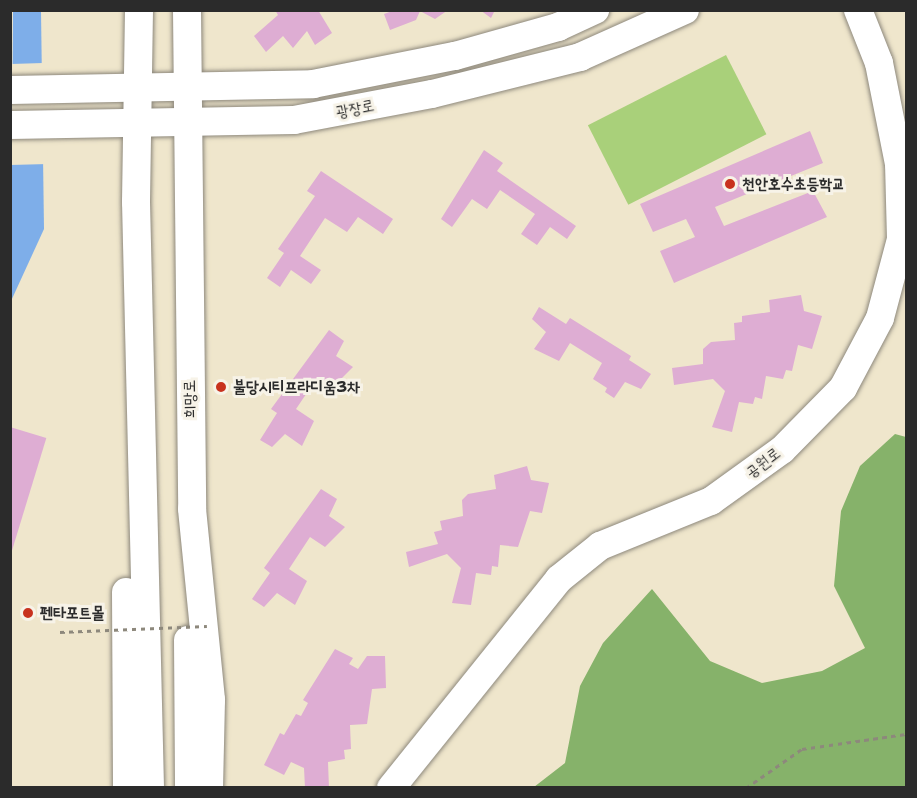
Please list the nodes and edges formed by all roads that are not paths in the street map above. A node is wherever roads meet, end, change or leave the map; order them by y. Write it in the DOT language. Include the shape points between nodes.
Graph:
graph roads {
  1 [pos="139,10"];
  2 [pos="187,10"];
  3 [pos="595,10"];
  4 [pos="685,10"];
  5 [pos="858,10"];
  6 [pos="137,85"];
  7 [pos="186,87"];
  8 [pos="10,90"];
  9 [pos="135,120"];
  10 [pos="184,122"];
  11 [pos="10,125"];
  12 [pos="139,366"];
  13 [pos="192,509"];
  14 [pos="127,788"];
  15 [pos="150,788"];
  16 [pos="189,788"];
  17 [pos="209,788"];
  18 [pos="391,788"];
  1 -- 6 [label="main road"];
  2 -- 7 [label="main road, 희망로"];
  3 -- 7 [label="main road, 광장로" via="455,56 313,84"];
  4 -- 10 [label="main road, 광장로" via="580,57 432,94 294,120"];
  5 -- 18 [label="main road, 공원로" via="879,63 897,153 901,239 880,318 843,388 782,450 711,501 600,546 559,579"];
  6 -- 7 [label="main road, 광장로"];
  6 -- 8 [label="main road, 광장로"];
  6 -- 9 [label="main road"];
  7 -- 10 [label="main road, 희망로"];
  9 -- 10 [label="main road, 광장로"];
  9 -- 11 [label="main road, 광장로"];
  9 -- 12 [label="main road"];
  10 -- 13 [label="main road, 희망로"];
  12 -- 14 [label="main road" via="124,439"];
  12 -- 15 [label="main road"];
  13 -- 16 [label="main road"];
  13 -- 17 [label="main road, 희망로" via="211,700"];
}
